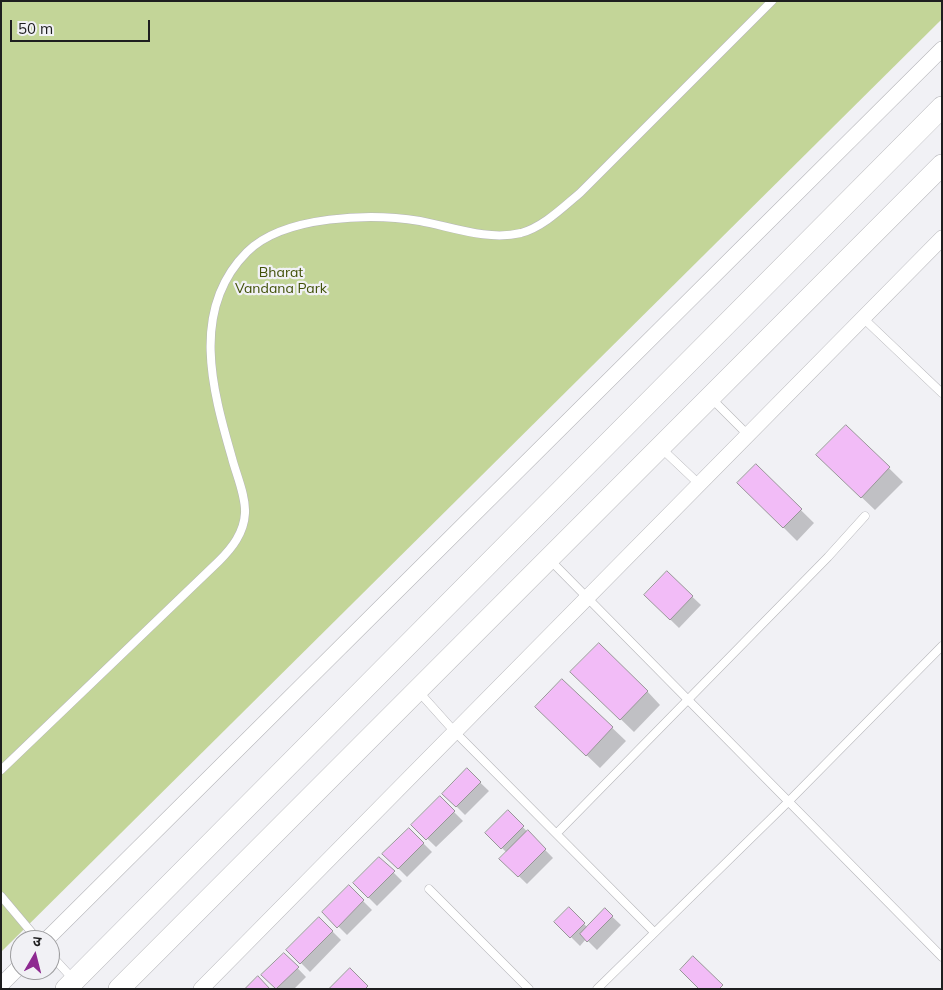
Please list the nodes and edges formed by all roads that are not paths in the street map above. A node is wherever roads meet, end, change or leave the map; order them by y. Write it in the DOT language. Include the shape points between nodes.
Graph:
graph roads {
  1 [pos="772,1"];
  2 [pos="942,49"];
  3 [pos="942,107"];
  4 [pos="942,165"];
  5 [pos="942,238"];
  6 [pos="863,318"];
  7 [pos="942,393"];
  8 [pos="710,396"];
  9 [pos="747,434"];
  10 [pos="660,447"];
  11 [pos="698,483"];
  12 [pos="865,516"];
  13 [pos="548,558"];
  14 [pos="586,597"];
  15 [pos="942,646"];
  16 [pos="417,690"];
  17 [pos="688,700"];
  18 [pos="454,732"];
  19 [pos="1,770"];
  20 [pos="788,802"];
  21 [pos="557,833"];
  22 [pos="429,890"];
  23 [pos="4,898"];
  24 [pos="30,930"];
  25 [pos="56,930"];
  26 [pos="653,931"];
  27 [pos="942,957"];
  28 [pos="60,970"];
  29 [pos="10,976"];
  30 [pos="1,985"];
  31 [pos="70,985"];
  32 [pos="119,989"];
  33 [pos="201,989"];
  34 [pos="529,989"];
  35 [pos="596,989"];
  1 -- 19 [label="lane" via="580,193 546,221 521,232 495,236 418,221 362,216 320,221 276,233 248,250 230,272 218,296 210,337 211,371 219,414 245,512 241,532 219,562"];
  2 -- 25 [label="street"];
  3 -- 31 [label="street"];
  4 -- 8 [label="street"];
  5 -- 6 [label="street"];
  6 -- 7 [label="lane"];
  6 -- 9 [label="street"];
  8 -- 9 [label="lane"];
  8 -- 10 [label="street"];
  9 -- 11 [label="street"];
  10 -- 11 [label="lane"];
  10 -- 13 [label="street"];
  11 -- 14 [label="street"];
  12 -- 17 [label="lane"];
  13 -- 14 [label="lane"];
  13 -- 16 [label="street"];
  14 -- 17 [label="lane"];
  14 -- 18 [label="street"];
  15 -- 20 [label="lane"];
  16 -- 18 [label="lane"];
  16 -- 32 [label="street"];
  17 -- 20 [label="lane"];
  17 -- 21 [label="lane"];
  18 -- 21 [label="lane"];
  18 -- 33 [label="street"];
  20 -- 26 [label="lane"];
  20 -- 27 [label="lane"];
  21 -- 26 [label="lane"];
  22 -- 34 [label="lane"];
  23 -- 24 [label="lane"];
  26 -- 35 [label="lane"];
  28 -- 31 [label="lane"];
  29 -- 30 [label="street"];
}
